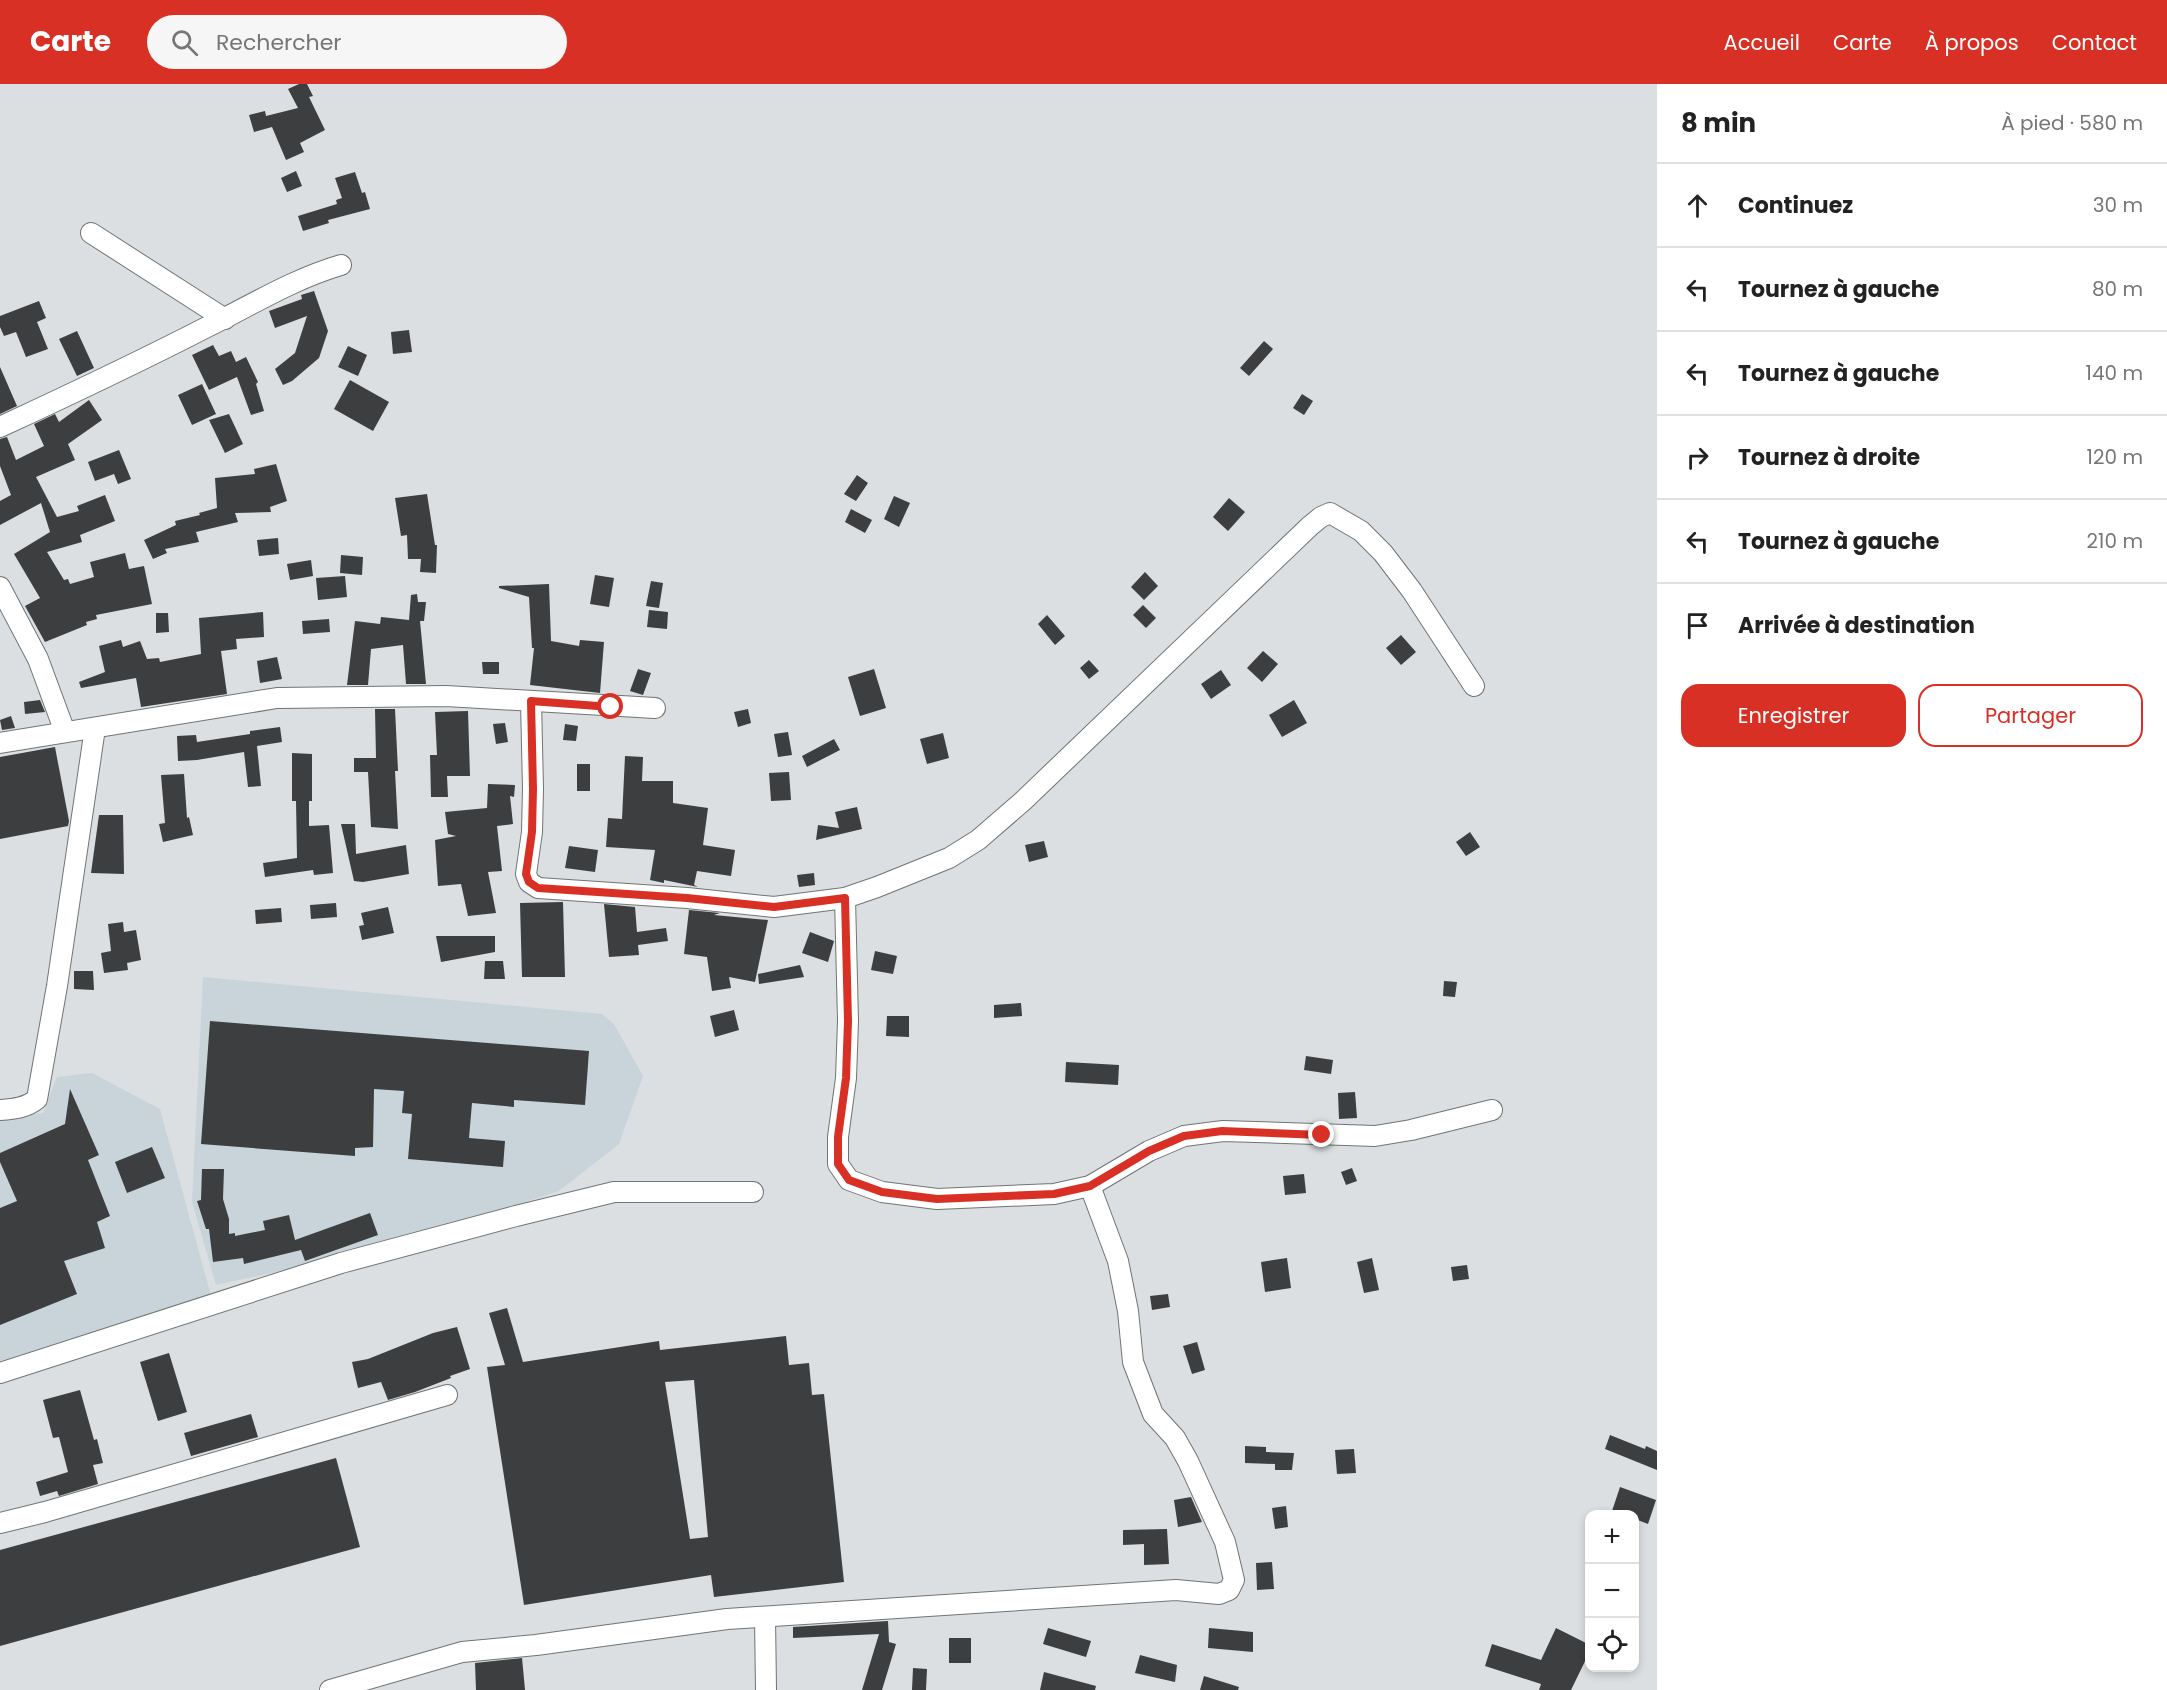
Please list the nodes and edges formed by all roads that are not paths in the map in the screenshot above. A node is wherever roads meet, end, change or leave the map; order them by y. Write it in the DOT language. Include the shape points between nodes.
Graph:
graph roads {
  1 [pos="90,233"];
  2 [pos="341,265"];
  3 [pos="225,319"];
  4 [pos="0,427"];
  5 [pos="0,586"];
  6 [pos="1474,686"];
  7 [pos="531,701"];
  8 [pos="655,708"];
  9 [pos="95,728"];
  10 [pos="65,732"];
  11 [pos="0,743"];
  12 [pos="845,898"];
  13 [pos="0,1110"];
  14 [pos="1492,1110"];
  15 [pos="1090,1186"];
  16 [pos="753,1192"];
  17 [pos="0,1373"];
  18 [pos="447,1395"];
  19 [pos="0,1523"];
  20 [pos="765,1617"];
  21 [pos="330,1690"];
  22 [pos="766,1690"];
  1 -- 3 [label="street"];
  2 -- 3 [label="street" via="307,276"];
  3 -- 4 [label="street"];
  5 -- 10 [label="street" via="38,659"];
  6 -- 12 [label="street" via="1383,553 1361,531 1330,513 1311,526 978,840 949,858"];
  7 -- 8 [label="street"];
  7 -- 9 [label="street" via="446,696 278,698"];
  7 -- 12 [label="street" via="532,832 526,874 538,888 774,907"];
  9 -- 10 [label="street"];
  9 -- 13 [label="street" via="38,1099 18,1109"];
  10 -- 11 [label="street"];
  12 -- 15 [label="street" via="848,1032 838,1164 849,1180 882,1192 937,1199 1054,1194"];
  14 -- 15 [label="street" via="1375,1136 1222,1131 1184,1136 1149,1151"];
  15 -- 20 [label="street" via="1118,1261 1133,1362 1153,1414 1184,1453 1225,1542 1234,1580 1229,1590 1219,1594 1176,1590"];
  16 -- 17 [label="street" via="603,1194 341,1263"];
  18 -- 19 [label="street"];
  20 -- 21 [label="street" via="462,1652"];
  20 -- 22 [label="street"];
}
